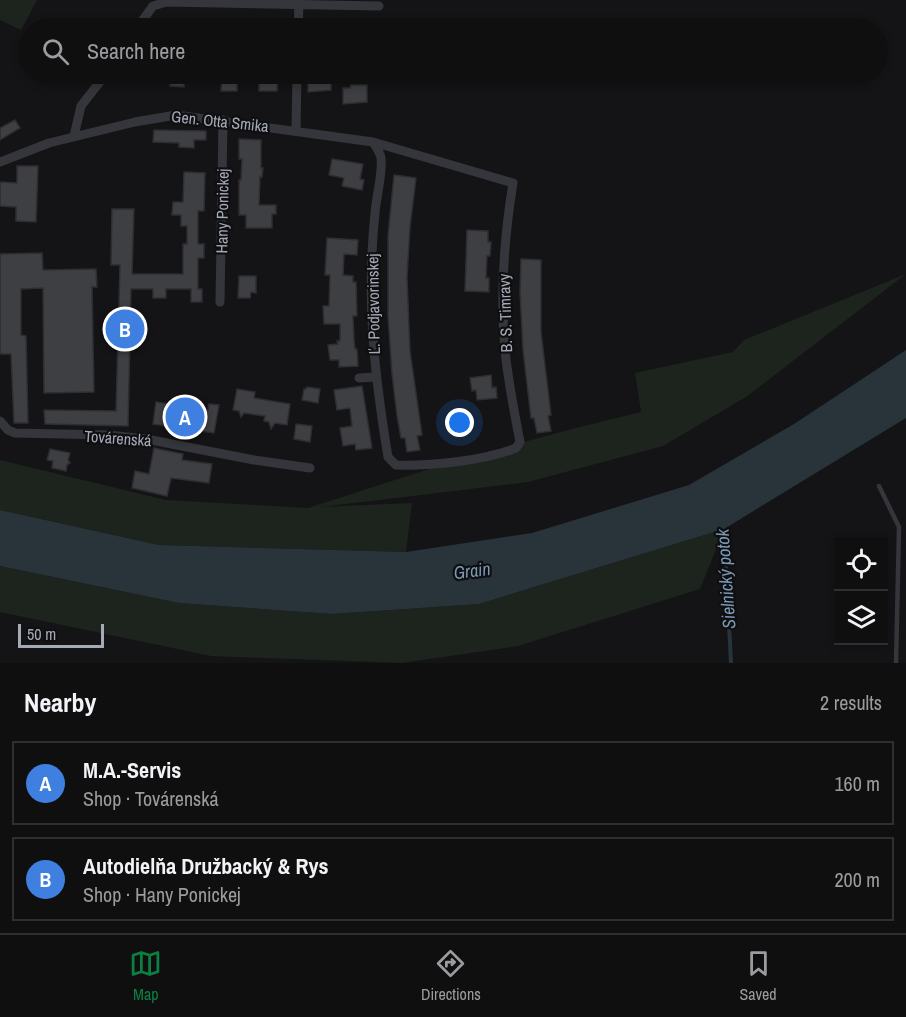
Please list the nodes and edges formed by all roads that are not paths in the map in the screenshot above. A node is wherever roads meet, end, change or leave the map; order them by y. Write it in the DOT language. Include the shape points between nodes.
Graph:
graph roads {
  1 [pos="298,5"];
  2 [pos="380,6"];
  3 [pos="144,18"];
  4 [pos="298,18"];
  5 [pos="98,84"];
  6 [pos="297,84"];
  7 [pos="223,120"];
  8 [pos="296,130"];
  9 [pos="74,136"];
  10 [pos="373,142"];
  11 [pos="0,162"];
  12 [pos="513,183"];
  13 [pos="220,302"];
  14 [pos="375,377"];
  15 [pos="359,378"];
  16 [pos="0,421"];
  17 [pos="396,465"];
  18 [pos="310,468"];
  19 [pos="879,486"];
  20 [pos="896,663"];
  1 -- 2 [label="street"];
  1 -- 3 [label="street" via="161,3"];
  1 -- 4 [label="street"];
  5 -- 9 [label="street" via="81,106"];
  6 -- 8 [label="street"];
  7 -- 8 [label="street, Gen. Otta Smika"];
  7 -- 9 [label="street, Gen. Otta Smika" via="164,115"];
  7 -- 13 [label="street, Hany Ponickej"];
  8 -- 10 [label="street, Gen. Otta Smika"];
  9 -- 11 [label="street"];
  10 -- 12 [label="street, Gen. Otta Smika"];
  10 -- 14 [label="street, Ľ. Podjavorinskej" via="381,160 370,269"];
  12 -- 17 [label="street, B. S. Timravy" via="505,247 503,314 520,441 507,452 478,458"];
  14 -- 15 [label="street"];
  14 -- 17 [label="street, Ľ. Podjavorinskej" via="388,457"];
  16 -- 18 [label="street, Továrenská" via="15,433 146,439"];
  19 -- 20 [label="lane" via="899,527"];
}
